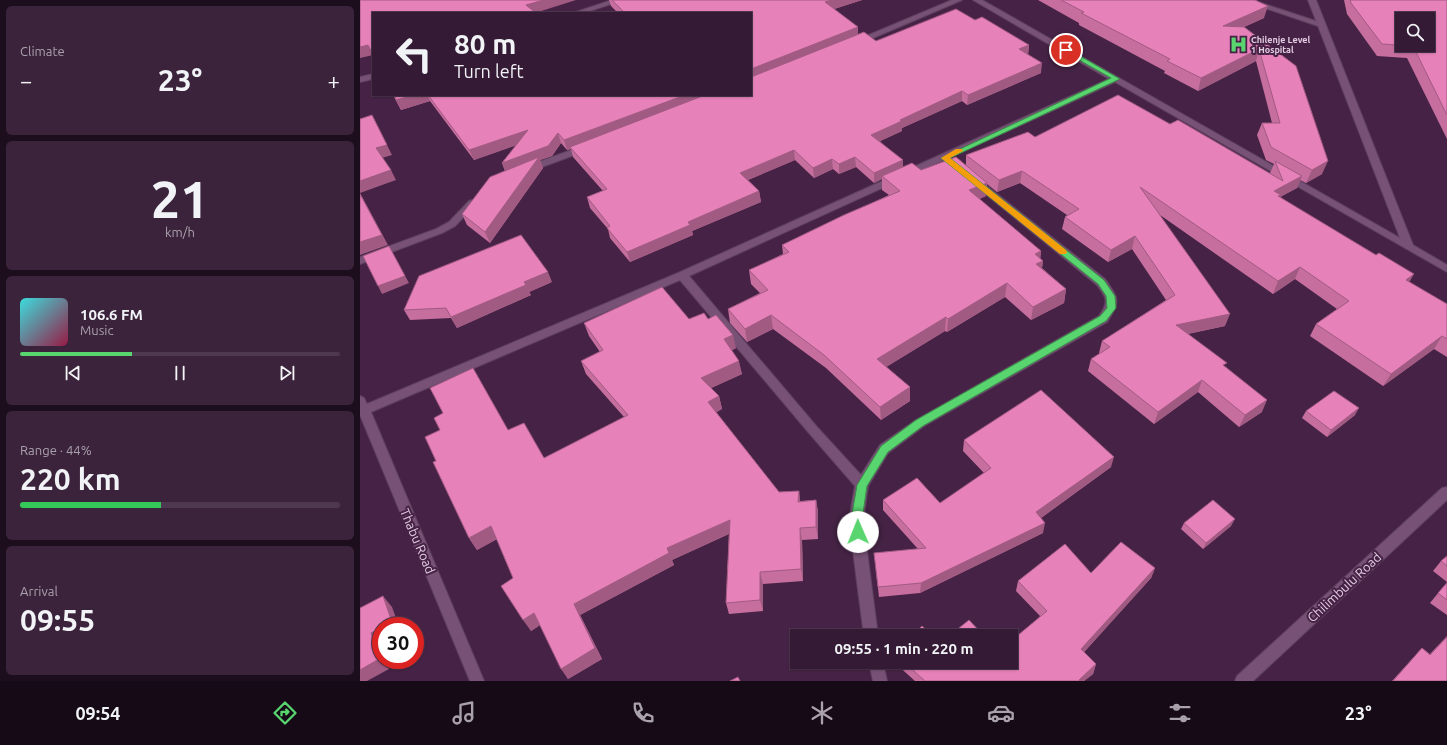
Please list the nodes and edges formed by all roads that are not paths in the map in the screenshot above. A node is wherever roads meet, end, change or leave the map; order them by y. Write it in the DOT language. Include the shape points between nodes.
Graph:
graph roads {
  1 [pos="619,0"];
  2 [pos="958,0"];
  3 [pos="977,0"];
  4 [pos="1245,0"];
  5 [pos="1312,0"];
  6 [pos="580,12"];
  7 [pos="1321,24"];
  8 [pos="847,46"];
  9 [pos="372,76"];
  10 [pos="1116,79"];
  11 [pos="360,80"];
  12 [pos="594,145"];
  13 [pos="964,172"];
  14 [pos="517,173"];
  15 [pos="479,195"];
  16 [pos="1408,246"];
  17 [pos="360,261"];
  18 [pos="1447,269"];
  19 [pos="682,275"];
  20 [pos="362,406"];
  21 [pos="862,485"];
  22 [pos="1447,492"];
  23 [pos="870,629"];
  24 [pos="877,669"];
  25 [pos="477,681"];
  26 [pos="880,681"];
  27 [pos="1242,681"];
  1 -- 6 [label="street"];
  2 -- 8 [label="street"];
  3 -- 10 [label="street"];
  4 -- 7 [label="street"];
  5 -- 7 [label="street"];
  7 -- 16 [label="street"];
  9 -- 11 [label="street"];
  10 -- 16 [label="street"];
  10 -- 19 [label="street" via="948,160"];
  12 -- 14 [label="street"];
  13 -- 21 [label="street" via="1101,282 1111,296 1111,308 1103,318 920,423 884,449"];
  15 -- 17 [label="street" via="452,224"];
  16 -- 18 [label="street"];
  19 -- 20 [label="street"];
  19 -- 21 [label="street"];
  20 -- 25 [label="street, Thabu Road"];
  21 -- 23 [label="street" via="856,520"];
  22 -- 27 [label="street, Chilimbulu Road"];
  24 -- 26 [label="street"];
}
